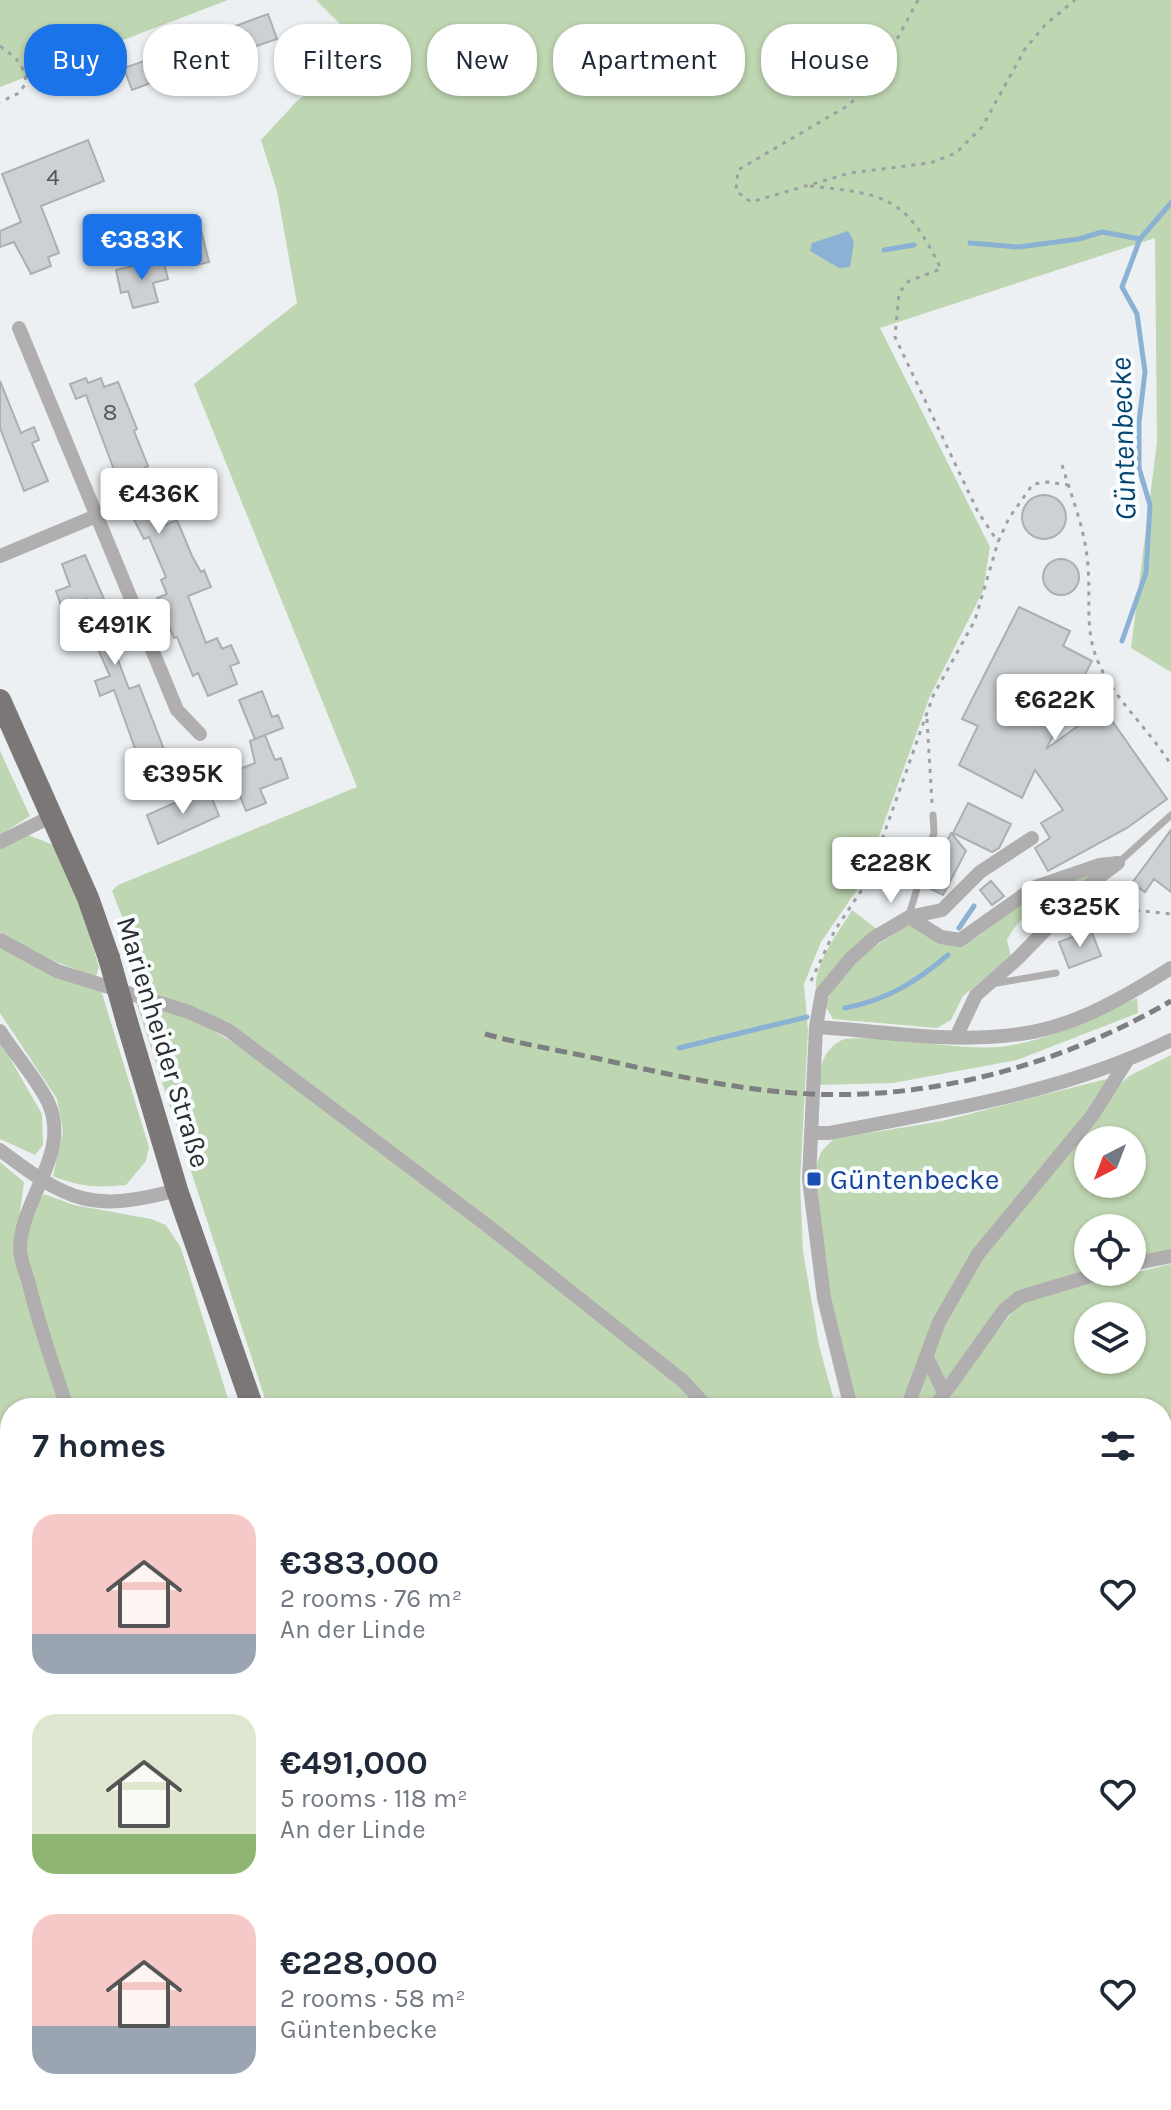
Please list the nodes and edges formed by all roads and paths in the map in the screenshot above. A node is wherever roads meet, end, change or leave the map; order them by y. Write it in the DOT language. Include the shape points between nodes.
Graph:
graph roads {
  1 [pos="918,0"];
  2 [pos="1075,0"];
  3 [pos="0,46"];
  4 [pos="0,102"];
  5 [pos="807,186"];
  6 [pos="19,328"];
  7 [pos="1062,465"];
  8 [pos="1068,485"];
  9 [pos="96,516"];
  10 [pos="998,542"];
  11 [pos="0,556"];
  12 [pos="0,700"];
  13 [pos="927,714"];
  14 [pos="200,734"];
  15 [pos="1171,765"];
  16 [pos="933,815"];
  17 [pos="1171,815"];
  18 [pos="52,816"];
  19 [pos="1032,838"];
  20 [pos="0,842"];
  21 [pos="1118,863"];
  22 [pos="1082,913"];
  23 [pos="1171,914"];
  24 [pos="909,917"];
  25 [pos="0,940"];
  26 [pos="1171,968"];
  27 [pos="1056,973"];
  28 [pos="989,984"];
  29 [pos="817,1021"];
  30 [pos="0,1031"];
  31 [pos="957,1035"];
  32 [pos="1171,1040"];
  33 [pos="1128,1059"];
  34 [pos="811,1133"];
  35 [pos="0,1150"];
  36 [pos="40,1180"];
  37 [pos="177,1190"];
  38 [pos="1171,1256"];
  39 [pos="1146,1261"];
  40 [pos="1074,1281"];
  41 [pos="926,1356"];
  42 [pos="944,1392"];
  43 [pos="64,1398"];
  44 [pos="250,1398"];
  45 [pos="699,1398"];
  46 [pos="849,1398"];
  47 [pos="911,1398"];
  48 [pos="940,1398"];
  1 -- 5 [label="path" via="877,76 849,105 738,170 736,191 751,202"];
  2 -- 5 [label="path" via="1025,49 982,127 956,153 930,163 850,173"];
  3 -- 4 [label="path" via="18,59 26,83"];
  5 -- 10 [label="path" via="896,204 921,229 941,269 909,281 899,293 895,337 978,512"];
  6 -- 9 [label="street"];
  7 -- 8 [label="path"];
  8 -- 10 [label="path" via="1033,484"];
  8 -- 15 [label="path" via="1089,567 1089,635 1099,664"];
  9 -- 11 [label="street"];
  9 -- 14 [label="street" via="177,710"];
  10 -- 13 [label="path" via="975,620"];
  12 -- 18 [label="main road, Marienheider Straße"];
  13 -- 16 [label="path"];
  13 -- 29 [label="path" via="867,882 811,977"];
  16 -- 24 [label="lane" via="934,833"];
  17 -- 21 [label="lane"];
  18 -- 20 [label="street"];
  18 -- 37 [label="main road, Marienheider Straße, bridge" via="109,958"];
  19 -- 24 [label="street" via="980,872 942,910"];
  21 -- 24 [label="street" via="1035,887 960,940 941,937"];
  21 -- 28 [label="street"];
  22 -- 23 [label="path" via="1123,909"];
  24 -- 29 [label="street" via="851,958 822,993"];
  25 -- 45 [label="street" via="57,971 189,1012 228,1030 488,1226"];
  26 -- 31 [label="street" via="1051,1027 1020,1034"];
  27 -- 28 [label="lane"];
  28 -- 31 [label="street" via="968,1007"];
  29 -- 31 [label="street"];
  29 -- 34 [label="street"];
  30 -- 36 [label="street" via="34,1077 54,1119 56,1137"];
  32 -- 33 [label="street"];
  33 -- 34 [label="street" via="988,1101"];
  33 -- 41 [label="street" via="1092,1116 978,1254"];
  34 -- 46 [label="street" via="809,1179 824,1298"];
  35 -- 36 [label="street"];
  36 -- 37 [label="street" via="98,1203 123,1203"];
  36 -- 43 [label="street" via="25,1211 20,1251"];
  37 -- 44 [label="main road, Marienheider Straße"];
  38 -- 39 [label="street"];
  40 -- 42 [label="street" via="1020,1297 1004,1310"];
  41 -- 42 [label="street"];
  41 -- 47 [label="street"];
  42 -- 48 [label="street"];
}
